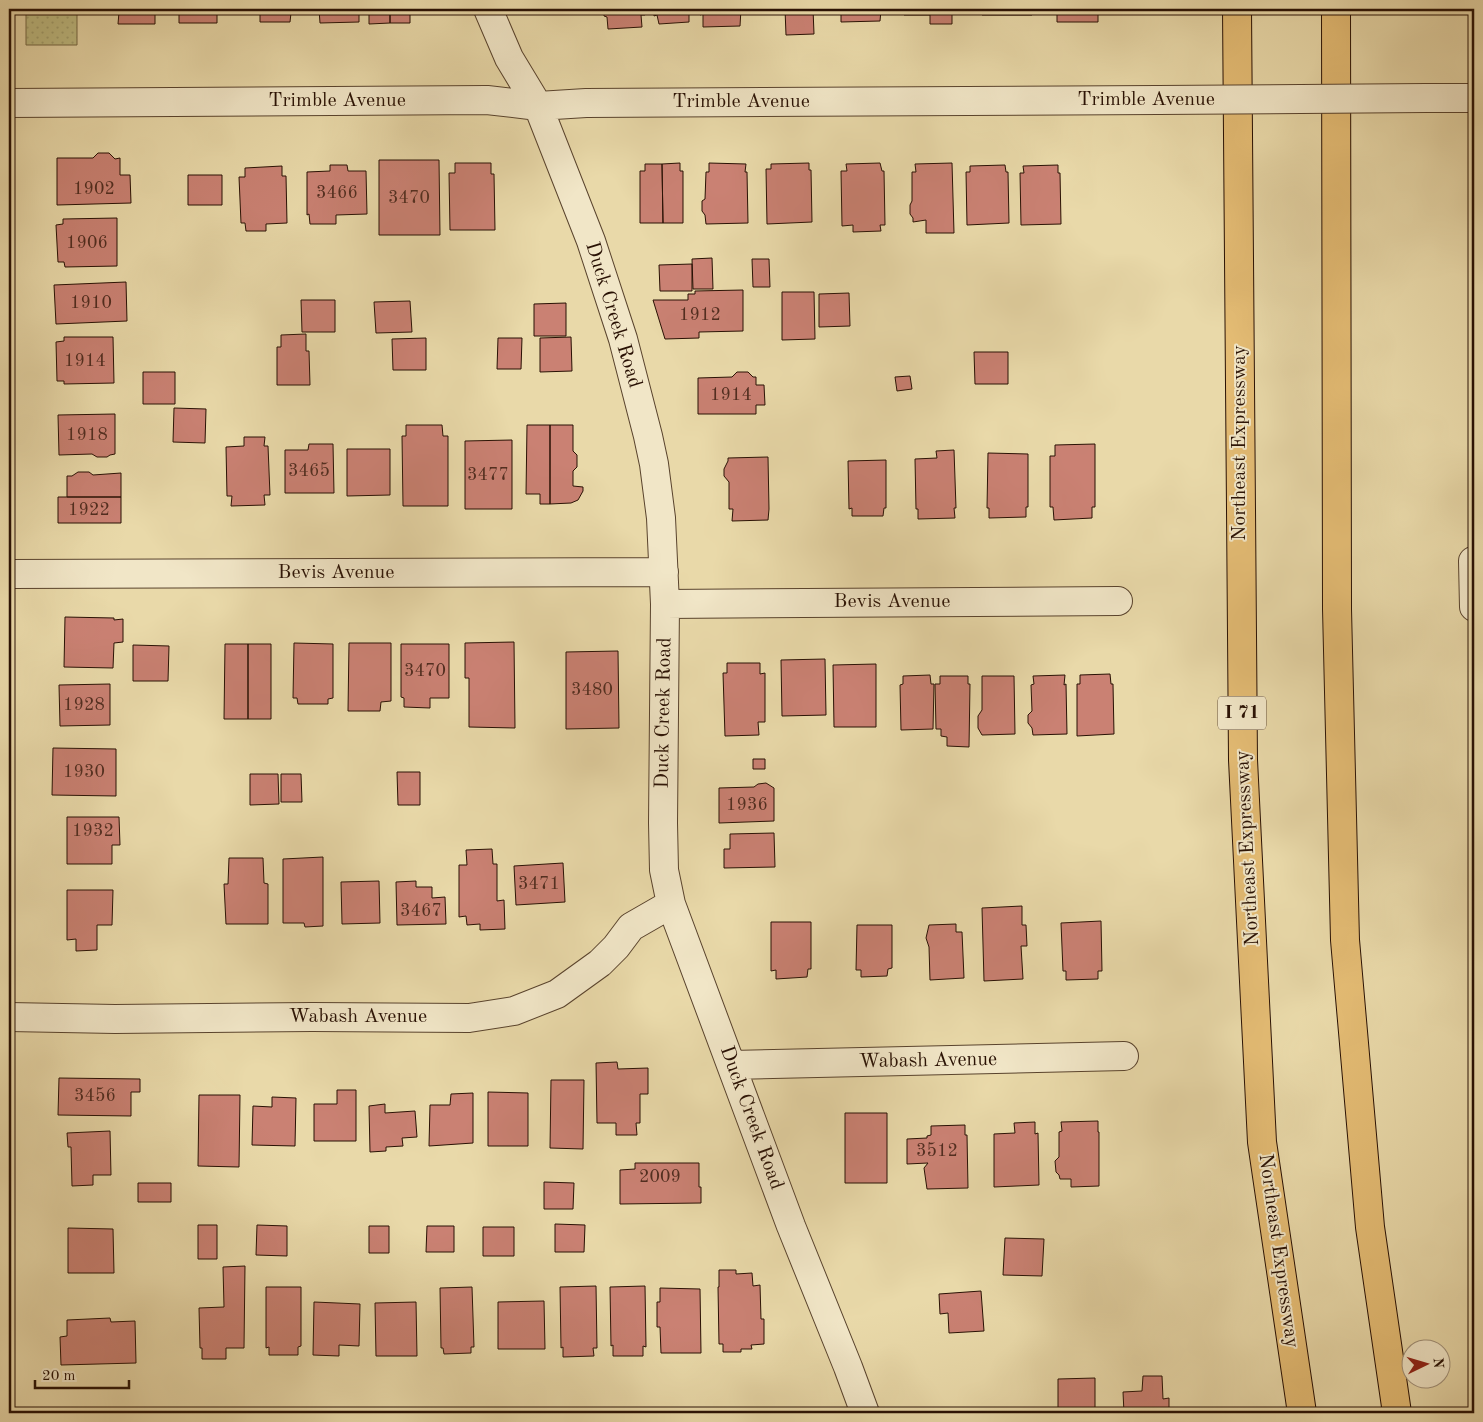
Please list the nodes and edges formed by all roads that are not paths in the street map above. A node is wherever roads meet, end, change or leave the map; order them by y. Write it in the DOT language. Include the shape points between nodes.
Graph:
graph roads {
  1 [pos="488,9"];
  2 [pos="1237,9"];
  3 [pos="1336,9"];
  4 [pos="1474,98"];
  5 [pos="9,102"];
  6 [pos="538,106"];
  7 [pos="1473,561"];
  8 [pos="664,572"];
  9 [pos="9,574"];
  10 [pos="1474,597"];
  11 [pos="1118,601"];
  12 [pos="665,604"];
  13 [pos="1474,607"];
  14 [pos="671,904"];
  15 [pos="9,1017"];
  16 [pos="1124,1056"];
  17 [pos="731,1066"];
  18 [pos="865,1413"];
  19 [pos="1302,1413"];
  20 [pos="1397,1413"];
  1 -- 6 [label="street, Duck Creek Road" via="509,58"];
  2 -- 19 [label="highway, Northeast Expressway / I 71" via="1243,760 1262,1142"];
  3 -- 20 [label="highway" via="1337,599 1345,940 1370,1227"];
  4 -- 6 [label="street, Trimble Avenue, bridge" via="596,103"];
  5 -- 6 [label="street, Trimble Avenue" via="487,100"];
  6 -- 8 [label="street, Duck Creek Road" via="591,241 623,339 654,464"];
  7 -- 10 [label="street"];
  8 -- 9 [label="street, Bevis Avenue"];
  8 -- 12 [label="street, Duck Creek Road"];
  10 -- 13 [label="street"];
  11 -- 12 [label="street, Bevis Avenue"];
  12 -- 14 [label="street, Duck Creek Road" via="663,823 664,870"];
  14 -- 15 [label="street, Wabash Avenue" via="631,927 600,964 557,994 514,1011 469,1018"];
  14 -- 17 [label="street, Duck Creek Road"];
  16 -- 17 [label="street, Wabash Avenue"];
  17 -- 18 [label="street, Duck Creek Road" via="790,1226"];
}
